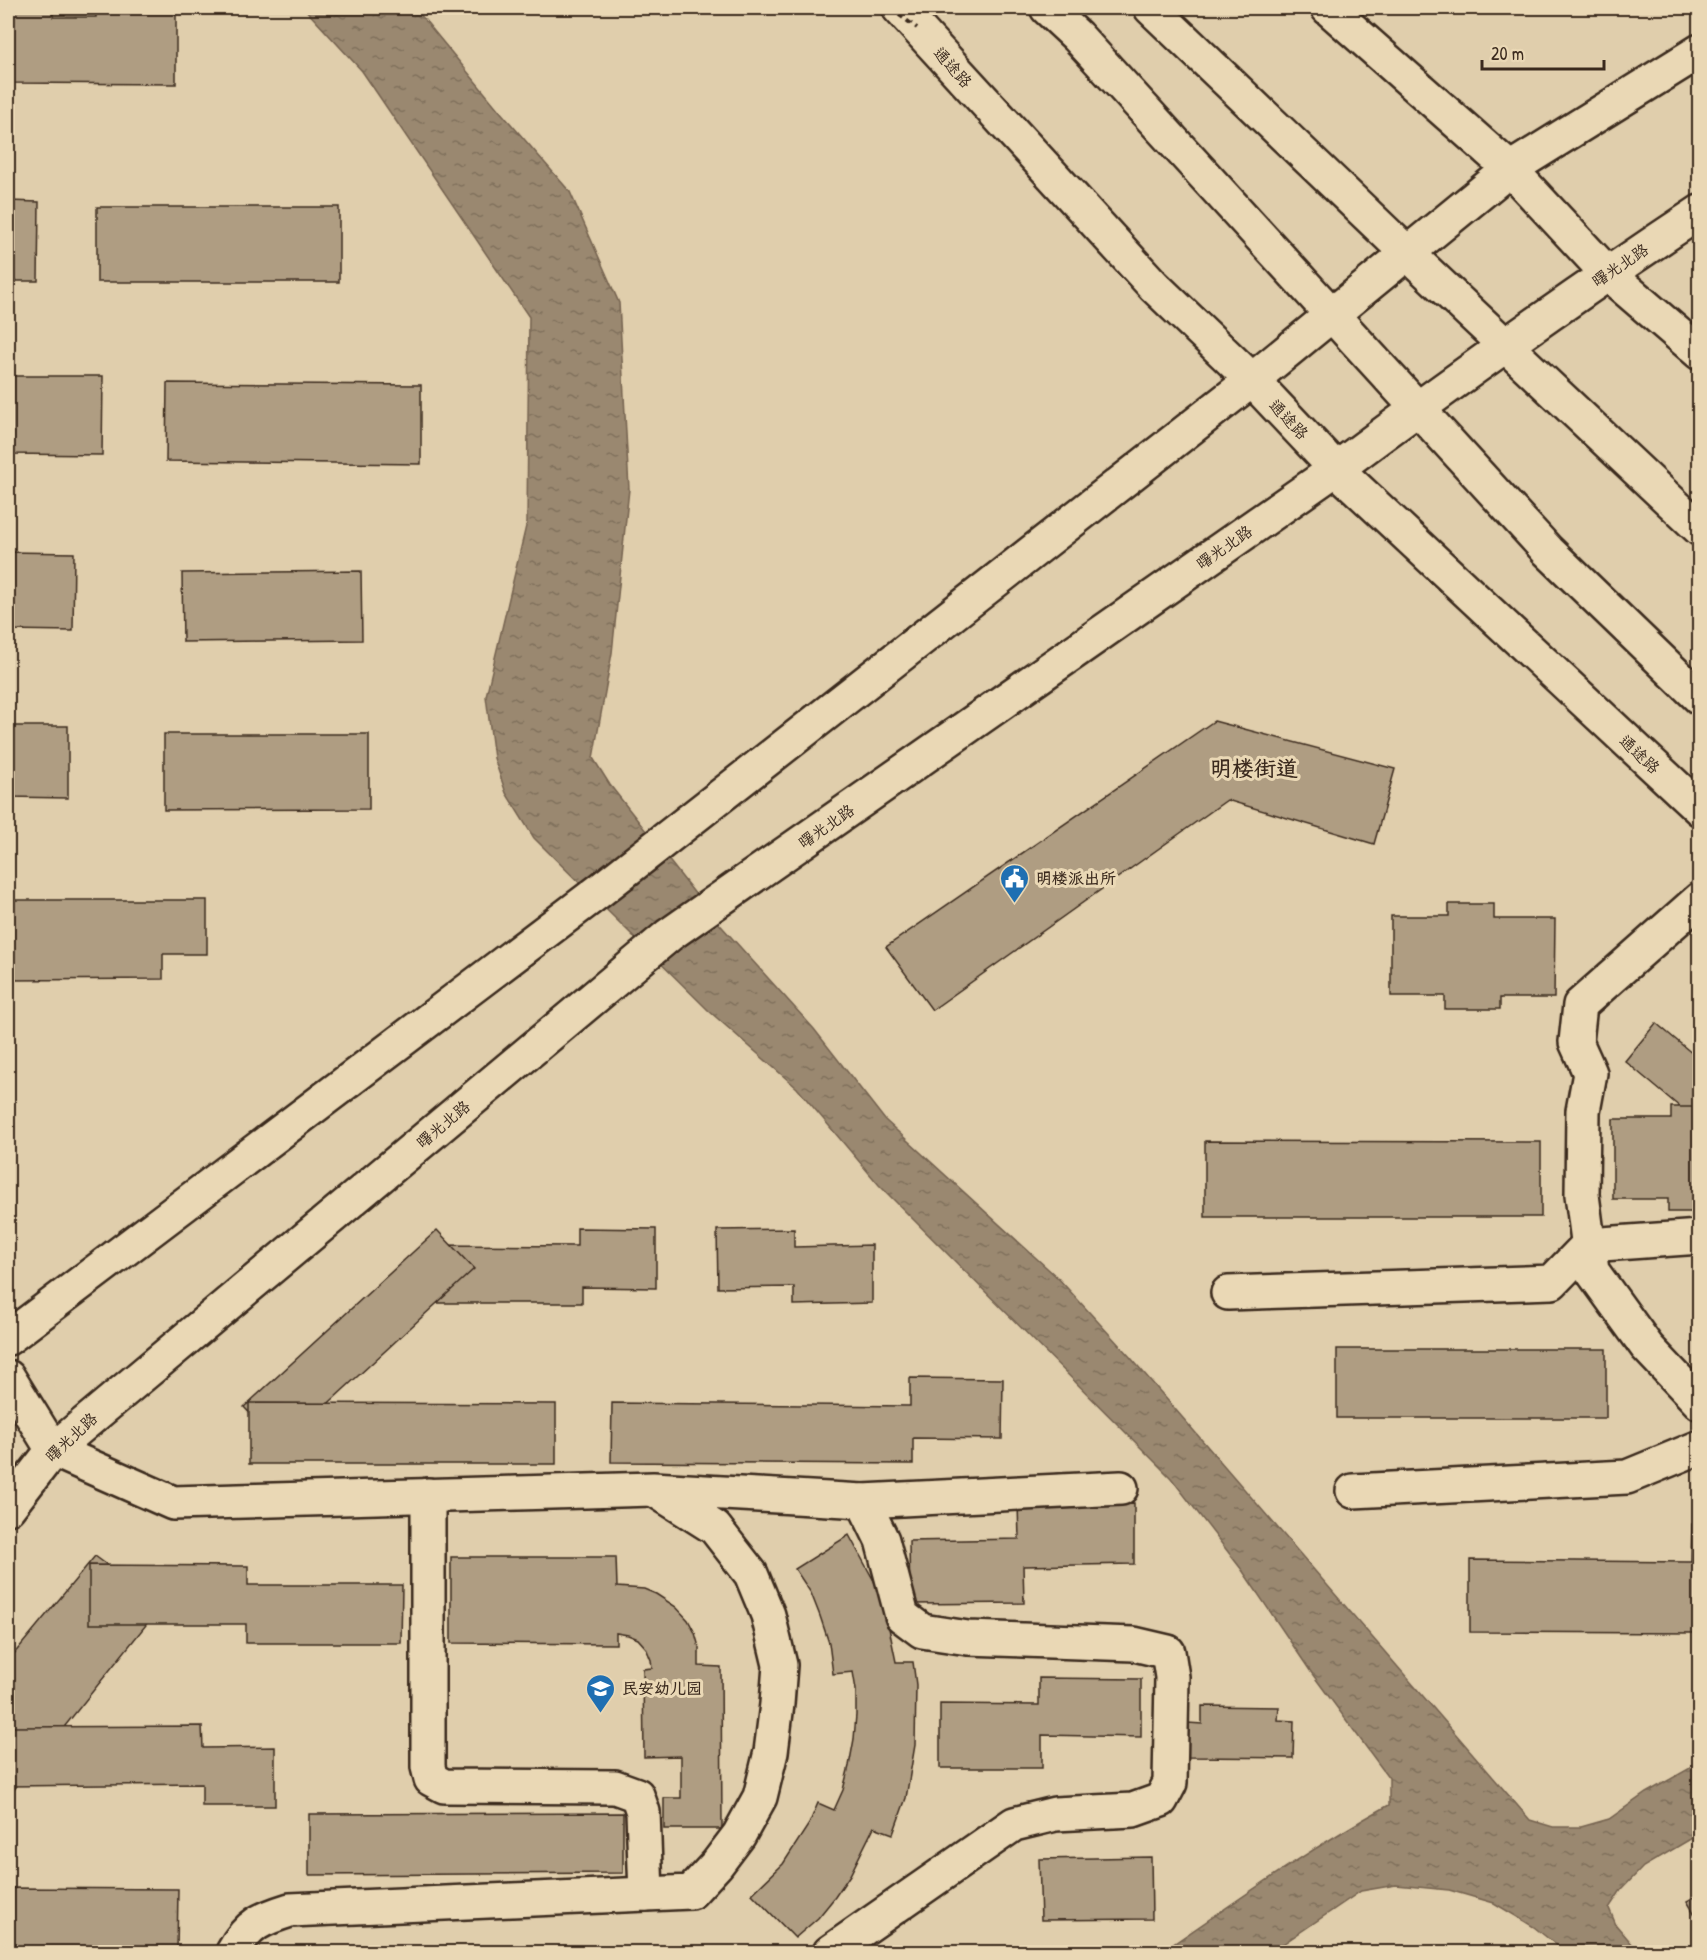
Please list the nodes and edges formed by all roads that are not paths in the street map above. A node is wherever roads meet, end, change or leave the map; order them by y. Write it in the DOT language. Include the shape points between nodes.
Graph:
graph roads {
  1 [pos="1047,8"];
  2 [pos="1151,8"];
  3 [pos="1328,8"];
  4 [pos="908,18"];
  5 [pos="1700,51"];
  6 [pos="1510,169"];
  7 [pos="1700,212"];
  8 [pos="1407,253"];
  9 [pos="1607,273"];
  10 [pos="1332,315"];
  11 [pos="1506,345"];
  12 [pos="1700,353"];
  13 [pos="1252,380"];
  14 [pos="1417,408"];
  15 [pos="1336,469"];
  16 [pos="1700,529"];
  17 [pos="1700,698"];
  18 [pos="1700,809"];
  19 [pos="1700,899"];
  20 [pos="1700,1237"];
  21 [pos="1588,1245"];
  22 [pos="1228,1293"];
  23 [pos="8,1338"];
  24 [pos="8,1377"];
  25 [pos="1700,1403"];
  26 [pos="1700,1447"];
  27 [pos="52,1450"];
  28 [pos="1121,1488"];
  29 [pos="654,1489"];
  30 [pos="1353,1491"];
  31 [pos="428,1495"];
  32 [pos="863,1501"];
  33 [pos="8,1508"];
  34 [pos="646,1894"];
  35 [pos="233,1953"];
  36 [pos="830,1953"];
  1 -- 10 [label="main road"];
  2 -- 8 [label="main road"];
  3 -- 6 [label="main road"];
  4 -- 13 [label="main road, 通途路" via="1154,286"];
  5 -- 6 [label="main road"];
  6 -- 8 [label="main road"];
  6 -- 9 [label="main road"];
  7 -- 9 [label="main road, 曙光北路"];
  8 -- 10 [label="main road"];
  8 -- 11 [label="main road"];
  9 -- 11 [label="main road, 曙光北路"];
  9 -- 12 [label="main road"];
  10 -- 13 [label="main road"];
  10 -- 14 [label="main road"];
  11 -- 14 [label="main road, 曙光北路"];
  11 -- 16 [label="main road"];
  13 -- 15 [label="main road, 通途路"];
  13 -- 23 [label="main road" via="598,892"];
  14 -- 15 [label="main road, 曙光北路"];
  14 -- 17 [label="main road" via="1548,551"];
  15 -- 18 [label="main road, 通途路"];
  15 -- 27 [label="main road, 曙光北路" via="669,935"];
  19 -- 21 [label="main road" via="1580,1005 1576,1042 1590,1073 1583,1111 1582,1195"];
  20 -- 21 [label="main road"];
  21 -- 22 [label="main road" via="1552,1282"];
  21 -- 25 [label="main road" via="1592,1271 1647,1347"];
  24 -- 27 [label="main road"];
  26 -- 30 [label="main road" via="1628,1477"];
  27 -- 31 [label="main road" via="173,1503"];
  27 -- 33 [label="main road, 曙光北路"];
  28 -- 32 [label="main road"];
  29 -- 31 [label="main road"];
  29 -- 32 [label="main road"];
  29 -- 34 [label="main road" via="715,1528 751,1574 768,1615 780,1665 771,1752 760,1797 739,1835 691,1892"];
  31 -- 34 [label="main road" via="431,1779 444,1786 615,1787 637,1795 643,1812"];
  32 -- 36 [label="main road" via="882,1540 902,1616 922,1630 968,1638 1134,1644 1168,1652 1172,1677 1170,1783 1161,1800 1133,1810 1055,1814 1014,1824"];
  34 -- 35 [label="main road" via="290,1910 262,1919 241,1938"];
}
